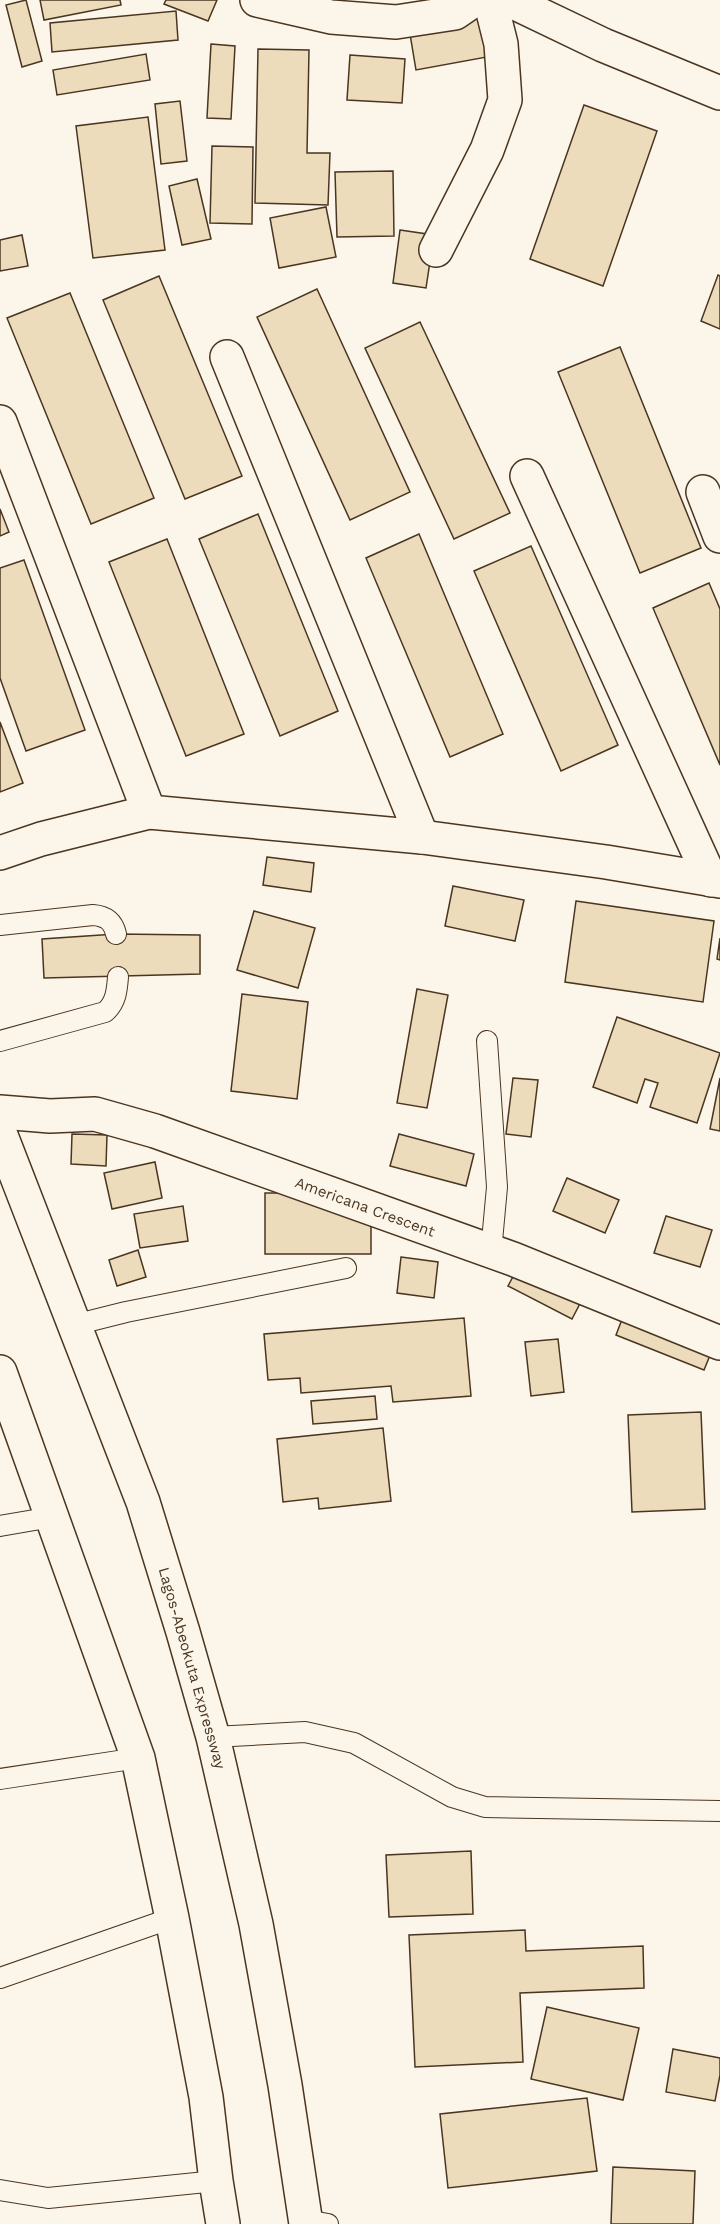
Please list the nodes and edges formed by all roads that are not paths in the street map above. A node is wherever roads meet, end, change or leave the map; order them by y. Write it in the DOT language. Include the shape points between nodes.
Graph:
graph roads {
  1 [pos="257,0"];
  2 [pos="474,0"];
  3 [pos="490,0"];
  4 [pos="509,0"];
  5 [pos="720,93"];
  6 [pos="436,250"];
  7 [pos="227,357"];
  8 [pos="0,422"];
  9 [pos="527,476"];
  10 [pos="703,492"];
  11 [pos="720,536"];
  12 [pos="149,812"];
  13 [pos="422,837"];
  14 [pos="0,853"];
  15 [pos="715,880"];
  16 [pos="0,925"];
  17 [pos="116,934"];
  18 [pos="118,977"];
  19 [pos="0,1041"];
  20 [pos="487,1041"];
  21 [pos="0,1112"];
  22 [pos="0,1133"];
  23 [pos="491,1252"];
  24 [pos="346,1269"];
  25 [pos="74,1325"];
  26 [pos="720,1343"];
  27 [pos="0,1372"];
  28 [pos="52,1517"];
  29 [pos="0,1526"];
  30 [pos="213,1737"];
  31 [pos="138,1758"];
  32 [pos="0,1779"];
  33 [pos="720,1811"];
  34 [pos="172,1918"];
  35 [pos="0,1978"];
  36 [pos="216,2181"];
  37 [pos="0,2190"];
  38 [pos="314,2223"];
  39 [pos="223,2224"];
  1 -- 2 [label="main road" via="331,17 396,22 455,14"];
  3 -- 6 [label="main road" via="501,44 505,100 488,150"];
  4 -- 5 [label="main road" via="603,45"];
  7 -- 13 [label="main road"];
  8 -- 12 [label="main road"];
  9 -- 15 [label="main road"];
  10 -- 11 [label="main road"];
  12 -- 13 [label="main road"];
  12 -- 14 [label="main road"];
  13 -- 15 [label="main road"];
  16 -- 17 [label="lane" via="93,915 109,920"];
  18 -- 19 [label="lane" via="112,1006 105,1012"];
  20 -- 23 [label="lane" via="497,1187"];
  21 -- 23 [label="main road, Americana Crescent" via="95,1114 155,1131"];
  22 -- 25 [label="main road, Lagos-Abeokuta Expressway"];
  23 -- 26 [label="main road, Americana Crescent"];
  24 -- 25 [label="lane"];
  25 -- 30 [label="main road, Lagos-Abeokuta Expressway" via="142,1502"];
  27 -- 28 [label="main road"];
  28 -- 29 [label="lane"];
  28 -- 31 [label="main road"];
  30 -- 33 [label="lane" via="305,1732 354,1743 453,1797 485,1807"];
  30 -- 38 [label="main road, Lagos-Abeokuta Expressway" via="256,1924"];
  31 -- 32 [label="lane"];
  31 -- 34 [label="main road"];
  34 -- 35 [label="lane"];
  34 -- 36 [label="main road" via="206,2097"];
  36 -- 37 [label="lane" via="48,2198"];
  36 -- 39 [label="main road"];
}
